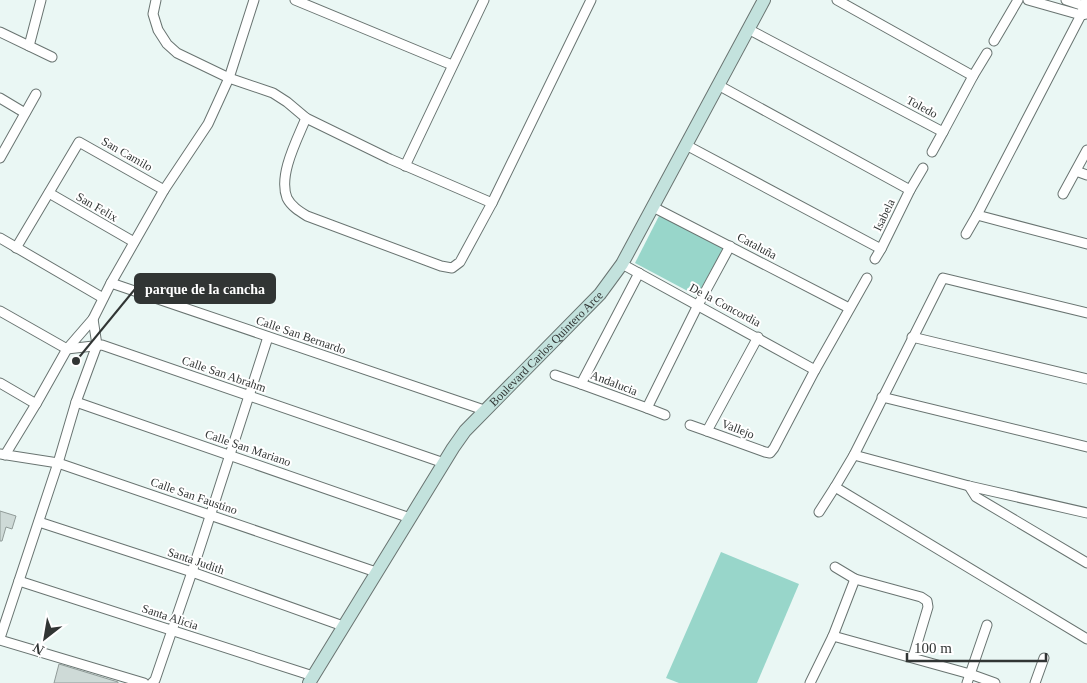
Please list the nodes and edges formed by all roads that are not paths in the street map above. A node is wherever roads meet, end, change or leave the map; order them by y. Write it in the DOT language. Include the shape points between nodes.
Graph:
graph roads {
  1 [pos="41,0"];
  2 [pos="156,0"];
  3 [pos="254,0"];
  4 [pos="295,0"];
  5 [pos="484,0"];
  6 [pos="591,0"];
  7 [pos="764,0"];
  8 [pos="837,0"];
  9 [pos="1018,0"];
  10 [pos="1028,0"];
  11 [pos="1066,0"];
  12 [pos="1085,8"];
  13 [pos="748,29"];
  14 [pos="0,32"];
  15 [pos="994,41"];
  16 [pos="29,46"];
  17 [pos="987,52"];
  18 [pos="52,57"];
  19 [pos="452,65"];
  20 [pos="974,76"];
  21 [pos="230,78"];
  22 [pos="718,86"];
  23 [pos="36,94"];
  24 [pos="0,98"];
  25 [pos="25,113"];
  26 [pos="306,118"];
  27 [pos="943,132"];
  28 [pos="686,145"];
  29 [pos="1087,150"];
  30 [pos="932,152"];
  31 [pos="0,158"];
  32 [pos="406,166"];
  33 [pos="923,168"];
  34 [pos="1076,171"];
  35 [pos="1087,175"];
  36 [pos="164,190"];
  37 [pos="910,190"];
  38 [pos="48,193"];
  39 [pos="1063,194"];
  40 [pos="492,203"];
  41 [pos="653,207"];
  42 [pos="977,215"];
  43 [pos="966,234"];
  44 [pos="0,238"];
  45 [pos="134,242"];
  46 [pos="1087,244"];
  47 [pos="730,246"];
  48 [pos="16,248"];
  49 [pos="881,249"];
  50 [pos="875,259"];
  51 [pos="622,264"];
  52 [pos="639,273"];
  53 [pos="867,278"];
  54 [pos="111,283"];
  55 [pos="104,298"];
  56 [pos="698,306"];
  57 [pos="849,308"];
  58 [pos="0,311"];
  59 [pos="1087,313"];
  60 [pos="93,319"];
  61 [pos="758,337"];
  62 [pos="912,337"];
  63 [pos="268,338"];
  64 [pos="97,345"];
  65 [pos="67,348"];
  66 [pos="815,370"];
  67 [pos="555,375"];
  68 [pos="1087,379"];
  69 [pos="0,383"];
  70 [pos="581,384"];
  71 [pos="249,396"];
  72 [pos="882,397"];
  73 [pos="76,402"];
  74 [pos="36,404"];
  75 [pos="647,408"];
  76 [pos="484,410"];
  77 [pos="665,415"];
  78 [pos="690,425"];
  79 [pos="707,431"];
  80 [pos="1087,447"];
  81 [pos="2,454"];
  82 [pos="230,454"];
  83 [pos="854,455"];
  84 [pos="58,463"];
  85 [pos="444,463"];
  86 [pos="969,486"];
  87 [pos="835,487"];
  88 [pos="819,512"];
  89 [pos="1087,513"];
  90 [pos="211,514"];
  91 [pos="410,518"];
  92 [pos="39,522"];
  93 [pos="1087,563"];
  94 [pos="835,567"];
  95 [pos="192,572"];
  96 [pos="376,572"];
  97 [pos="855,578"];
  98 [pos="19,581"];
  99 [pos="987,625"];
  100 [pos="344,626"];
  101 [pos="172,630"];
  102 [pos="833,636"];
  103 [pos="0,639"];
  104 [pos="1087,639"];
  105 [pos="913,657"];
  106 [pos="1044,658"];
  107 [pos="968,678"];
  108 [pos="311,680"];
  109 [pos="144,683"];
  110 [pos="152,683"];
  111 [pos="810,683"];
  112 [pos="995,683"];
  113 [pos="1035,683"];
  1 -- 16 [label="street"];
  2 -- 21 [label="street" via="152,14 167,44 177,53"];
  3 -- 21 [label="street"];
  4 -- 19 [label="street"];
  5 -- 19 [label="street"];
  6 -- 40 [label="street"];
  7 -- 13 [label="street, Boulevard Carlos Quintero Arce"];
  8 -- 20 [label="street"];
  9 -- 15 [label="street"];
  10 -- 12 [label="street"];
  11 -- 12 [label="street"];
  12 -- 42 [label="street"];
  13 -- 22 [label="street, Boulevard Carlos Quintero Arce"];
  13 -- 27 [label="street, Toledo"];
  14 -- 16 [label="street"];
  16 -- 18 [label="street"];
  17 -- 20 [label="street, Toledo"];
  19 -- 32 [label="street"];
  20 -- 27 [label="street, Toledo"];
  21 -- 26 [label="street" via="273,93"];
  21 -- 36 [label="street" via="208,124"];
  22 -- 28 [label="street, Boulevard Carlos Quintero Arce"];
  22 -- 37 [label="street, Isabela"];
  23 -- 25 [label="street"];
  24 -- 25 [label="street"];
  25 -- 31 [label="street"];
  26 -- 32 [label="street"];
  26 -- 40 [label="street" via="286,169 284,187 287,199 307,216 452,268 460,262"];
  27 -- 30 [label="street"];
  28 -- 41 [label="street, Boulevard Carlos Quintero Arce"];
  28 -- 49 [label="street, Isabela"];
  29 -- 34 [label="street"];
  32 -- 40 [label="street"];
  33 -- 37 [label="street"];
  34 -- 35 [label="street"];
  34 -- 39 [label="street"];
  36 -- 38 [label="street, San Camilo" via="81,142"];
  36 -- 45 [label="street"];
  37 -- 49 [label="street, Isabela"];
  38 -- 45 [label="street, San Felix"];
  38 -- 48 [label="street"];
  41 -- 47 [label="street, Cataluña"];
  41 -- 51 [label="street, Boulevard Carlos Quintero Arce"];
  42 -- 43 [label="street"];
  42 -- 46 [label="street"];
  44 -- 48 [label="street"];
  45 -- 54 [label="street"];
  47 -- 56 [label="street, Andalucia"];
  47 -- 57 [label="street, Cataluña"];
  48 -- 55 [label="street"];
  49 -- 50 [label="street"];
  51 -- 52 [label="street, De la Concordia"];
  51 -- 76 [label="street, Boulevard Carlos Quintero Arce" via="600,294"];
  52 -- 56 [label="street, De la Concordia"];
  52 -- 70 [label="street, Andalucia"];
  53 -- 57 [label="street"];
  54 -- 55 [label="street"];
  54 -- 63 [label="street, Calle San Bernardo"];
  55 -- 60 [label="street"];
  56 -- 61 [label="street, De la Concordia"];
  56 -- 75 [label="street, Andalucia"];
  57 -- 66 [label="street"];
  58 -- 65 [label="street"];
  59 -- 62 [label="street" via="944,278"];
  60 -- 64 [label="street"];
  60 -- 65 [label="street"];
  61 -- 66 [label="street, De la Concordia"];
  61 -- 79 [label="street, Vallejo"];
  62 -- 68 [label="street"];
  62 -- 72 [label="street"];
  63 -- 71 [label="street"];
  63 -- 76 [label="street, Calle San Bernardo"];
  64 -- 65 [label="street, Calle San Abrahm"];
  64 -- 71 [label="street, Calle San Abrahm"];
  64 -- 73 [label="street"];
  65 -- 74 [label="street"];
  66 -- 79 [label="street, Vallejo" via="770,453"];
  67 -- 70 [label="street"];
  69 -- 74 [label="street"];
  70 -- 75 [label="street, Andalucia"];
  71 -- 82 [label="street"];
  71 -- 85 [label="street, Calle San Abrahm"];
  72 -- 80 [label="street"];
  72 -- 83 [label="street"];
  73 -- 82 [label="street, Calle San Mariano"];
  73 -- 84 [label="street"];
  74 -- 81 [label="street"];
  75 -- 77 [label="street"];
  76 -- 85 [label="street, Boulevard Carlos Quintero Arce" via="465,430"];
  78 -- 79 [label="street"];
  81 -- 84 [label="street, Calle San Faustino"];
  82 -- 90 [label="street"];
  82 -- 91 [label="street, Calle San Mariano"];
  83 -- 86 [label="street"];
  83 -- 87 [label="street"];
  84 -- 90 [label="street, Calle San Faustino"];
  84 -- 92 [label="street"];
  85 -- 91 [label="street, Boulevard Carlos Quintero Arce"];
  86 -- 89 [label="street"];
  86 -- 93 [label="street" via="976,497"];
  87 -- 88 [label="street"];
  87 -- 104 [label="street"];
  90 -- 95 [label="street"];
  90 -- 96 [label="street, Calle San Faustino"];
  91 -- 96 [label="street, Boulevard Carlos Quintero Arce"];
  92 -- 95 [label="street, Santa Judith"];
  92 -- 98 [label="street"];
  94 -- 97 [label="street"];
  95 -- 100 [label="street, Santa Judith"];
  95 -- 101 [label="street"];
  96 -- 100 [label="street, Boulevard Carlos Quintero Arce"];
  97 -- 102 [label="street"];
  97 -- 105 [label="street" via="927,601"];
  98 -- 101 [label="street, Santa Alicia"];
  98 -- 103 [label="street"];
  99 -- 107 [label="street"];
  100 -- 108 [label="street, Boulevard Carlos Quintero Arce"];
  101 -- 108 [label="street, Santa Alicia"];
  101 -- 110 [label="street"];
  102 -- 105 [label="street"];
  102 -- 111 [label="street"];
  103 -- 109 [label="street"];
  105 -- 107 [label="street"];
  106 -- 113 [label="street"];
  107 -- 112 [label="street"];
}
